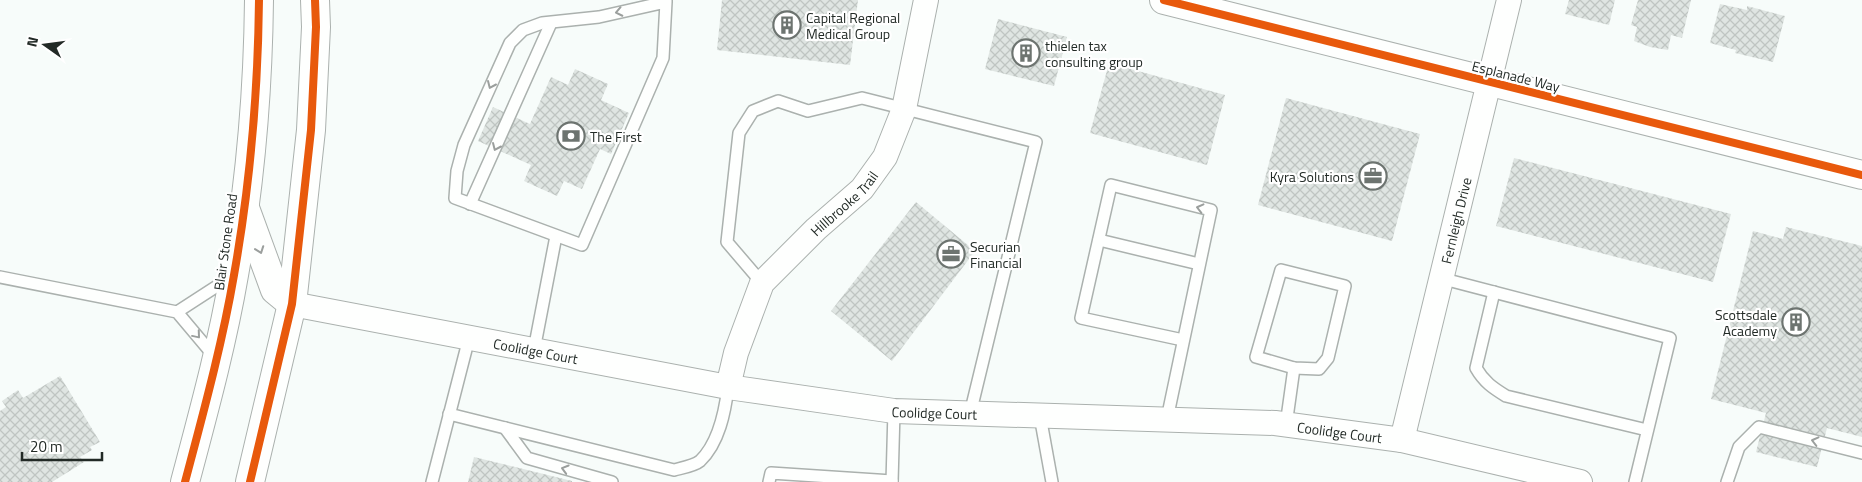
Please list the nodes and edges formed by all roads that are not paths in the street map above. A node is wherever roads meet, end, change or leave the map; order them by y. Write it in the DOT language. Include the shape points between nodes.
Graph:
graph roads {
  1 [pos="259,0"];
  2 [pos="316,0"];
  3 [pos="926,0"];
  4 [pos="1164,0"];
  5 [pos="1509,0"];
  6 [pos="666,1"];
  7 [pos="551,22"];
  8 [pos="1488,82"];
  9 [pos="904,109"];
  10 [pos="1862,175"];
  11 [pos="244,204"];
  12 [pos="470,204"];
  13 [pos="556,236"];
  14 [pos="1099,240"];
  15 [pos="1199,264"];
  16 [pos="234,275"];
  17 [pos="0,277"];
  18 [pos="1440,278"];
  19 [pos="762,283"];
  20 [pos="1494,292"];
  21 [pos="292,304"];
  22 [pos="177,312"];
  23 [pos="469,338"];
  24 [pos="1183,340"];
  25 [pos="534,350"];
  26 [pos="217,358"];
  27 [pos="1294,368"];
  28 [pos="728,387"];
  29 [pos="894,411"];
  30 [pos="449,414"];
  31 [pos="970,414"];
  32 [pos="1040,416"];
  33 [pos="1167,420"];
  34 [pos="1286,425"];
  35 [pos="505,428"];
  36 [pos="1647,430"];
  37 [pos="1402,440"];
  38 [pos="1862,453"];
  39 [pos="674,470"];
  40 [pos="892,481"];
  41 [pos="185,482"];
  42 [pos="250,482"];
  43 [pos="432,482"];
  44 [pos="612,482"];
  45 [pos="670,482"];
  46 [pos="769,482"];
  47 [pos="1052,482"];
  48 [pos="1580,482"];
  49 [pos="1635,482"];
  50 [pos="1727,482"];
  1 -- 11 [label="street, Blair Stone Road" via="259,48"];
  2 -- 21 [label="street" via="311,130"];
  3 -- 9 [label="street, Hillbrooke Trail"];
  4 -- 8 [label="street, Esplanade Way"];
  5 -- 8 [label="street, Fernleigh Drive"];
  6 -- 7 [label="lane, one-way" via="599,16"];
  6 -- 13 [label="lane" via="663,58 582,245"];
  7 -- 12 [label="lane, one-way"];
  7 -- 12 [label="lane, one-way" via="523,30 510,43 464,145 457,171 455,198"];
  8 -- 10 [label="street, Esplanade Way"];
  8 -- 18 [label="street, Fernleigh Drive"];
  9 -- 19 [label="street, Hillbrooke Trail" via="885,157 862,189"];
  9 -- 19 [label="lane" via="862,98 808,110 778,101 754,111 739,133 727,242"];
  9 -- 31 [label="lane" via="1036,142"];
  11 -- 16 [label="street, Blair Stone Road"];
  11 -- 21 [label="street, one-way" via="275,290"];
  12 -- 13 [label="lane"];
  13 -- 25 [label="lane"];
  14 -- 15 [label="lane"];
  15 -- 14 [label="lane, one-way" via="1211,210 1111,185"];
  14 -- 24 [label="lane" via="1082,318"];
  15 -- 24 [label="lane"];
  16 -- 22 [label="lane"];
  16 -- 26 [label="street, Blair Stone Road"];
  17 -- 22 [label="lane"];
  18 -- 20 [label="lane"];
  18 -- 37 [label="street, Fernleigh Drive"];
  19 -- 28 [label="street, Hillbrooke Trail" via="736,353"];
  20 -- 36 [label="lane" via="1476,368 1492,388 1506,396"];
  20 -- 36 [label="lane" via="1670,338"];
  21 -- 23 [label="street, Coolidge Court"];
  21 -- 42 [label="street"];
  22 -- 26 [label="lane, one-way"];
  23 -- 25 [label="street, Coolidge Court"];
  23 -- 30 [label="lane"];
  24 -- 33 [label="lane"];
  25 -- 28 [label="street, Coolidge Court"];
  26 -- 41 [label="street, Blair Stone Road"];
  27 -- 27 [label="lane" via="1319,368 1328,358 1345,286 1281,270 1256,357"];
  27 -- 34 [label="lane"];
  28 -- 29 [label="street, Coolidge Court"];
  28 -- 39 [label="lane" via="715,439 699,462"];
  29 -- 31 [label="street, Coolidge Court"];
  29 -- 40 [label="lane"];
  30 -- 35 [label="lane"];
  30 -- 43 [label="lane"];
  31 -- 32 [label="street, Coolidge Court"];
  32 -- 33 [label="street, Coolidge Court"];
  32 -- 47 [label="lane"];
  33 -- 34 [label="street, Coolidge Court"];
  34 -- 37 [label="street, Coolidge Court"];
  35 -- 39 [label="lane"];
  44 -- 35 [label="lane, one-way" via="528,458"];
  36 -- 49 [label="lane"];
  37 -- 48 [label="street, Coolidge Court"];
  38 -- 50 [label="lane, one-way" via="1759,427 1739,447"];
  39 -- 45 [label="lane"];
  40 -- 46 [label="lane" via="771,473"];
}
